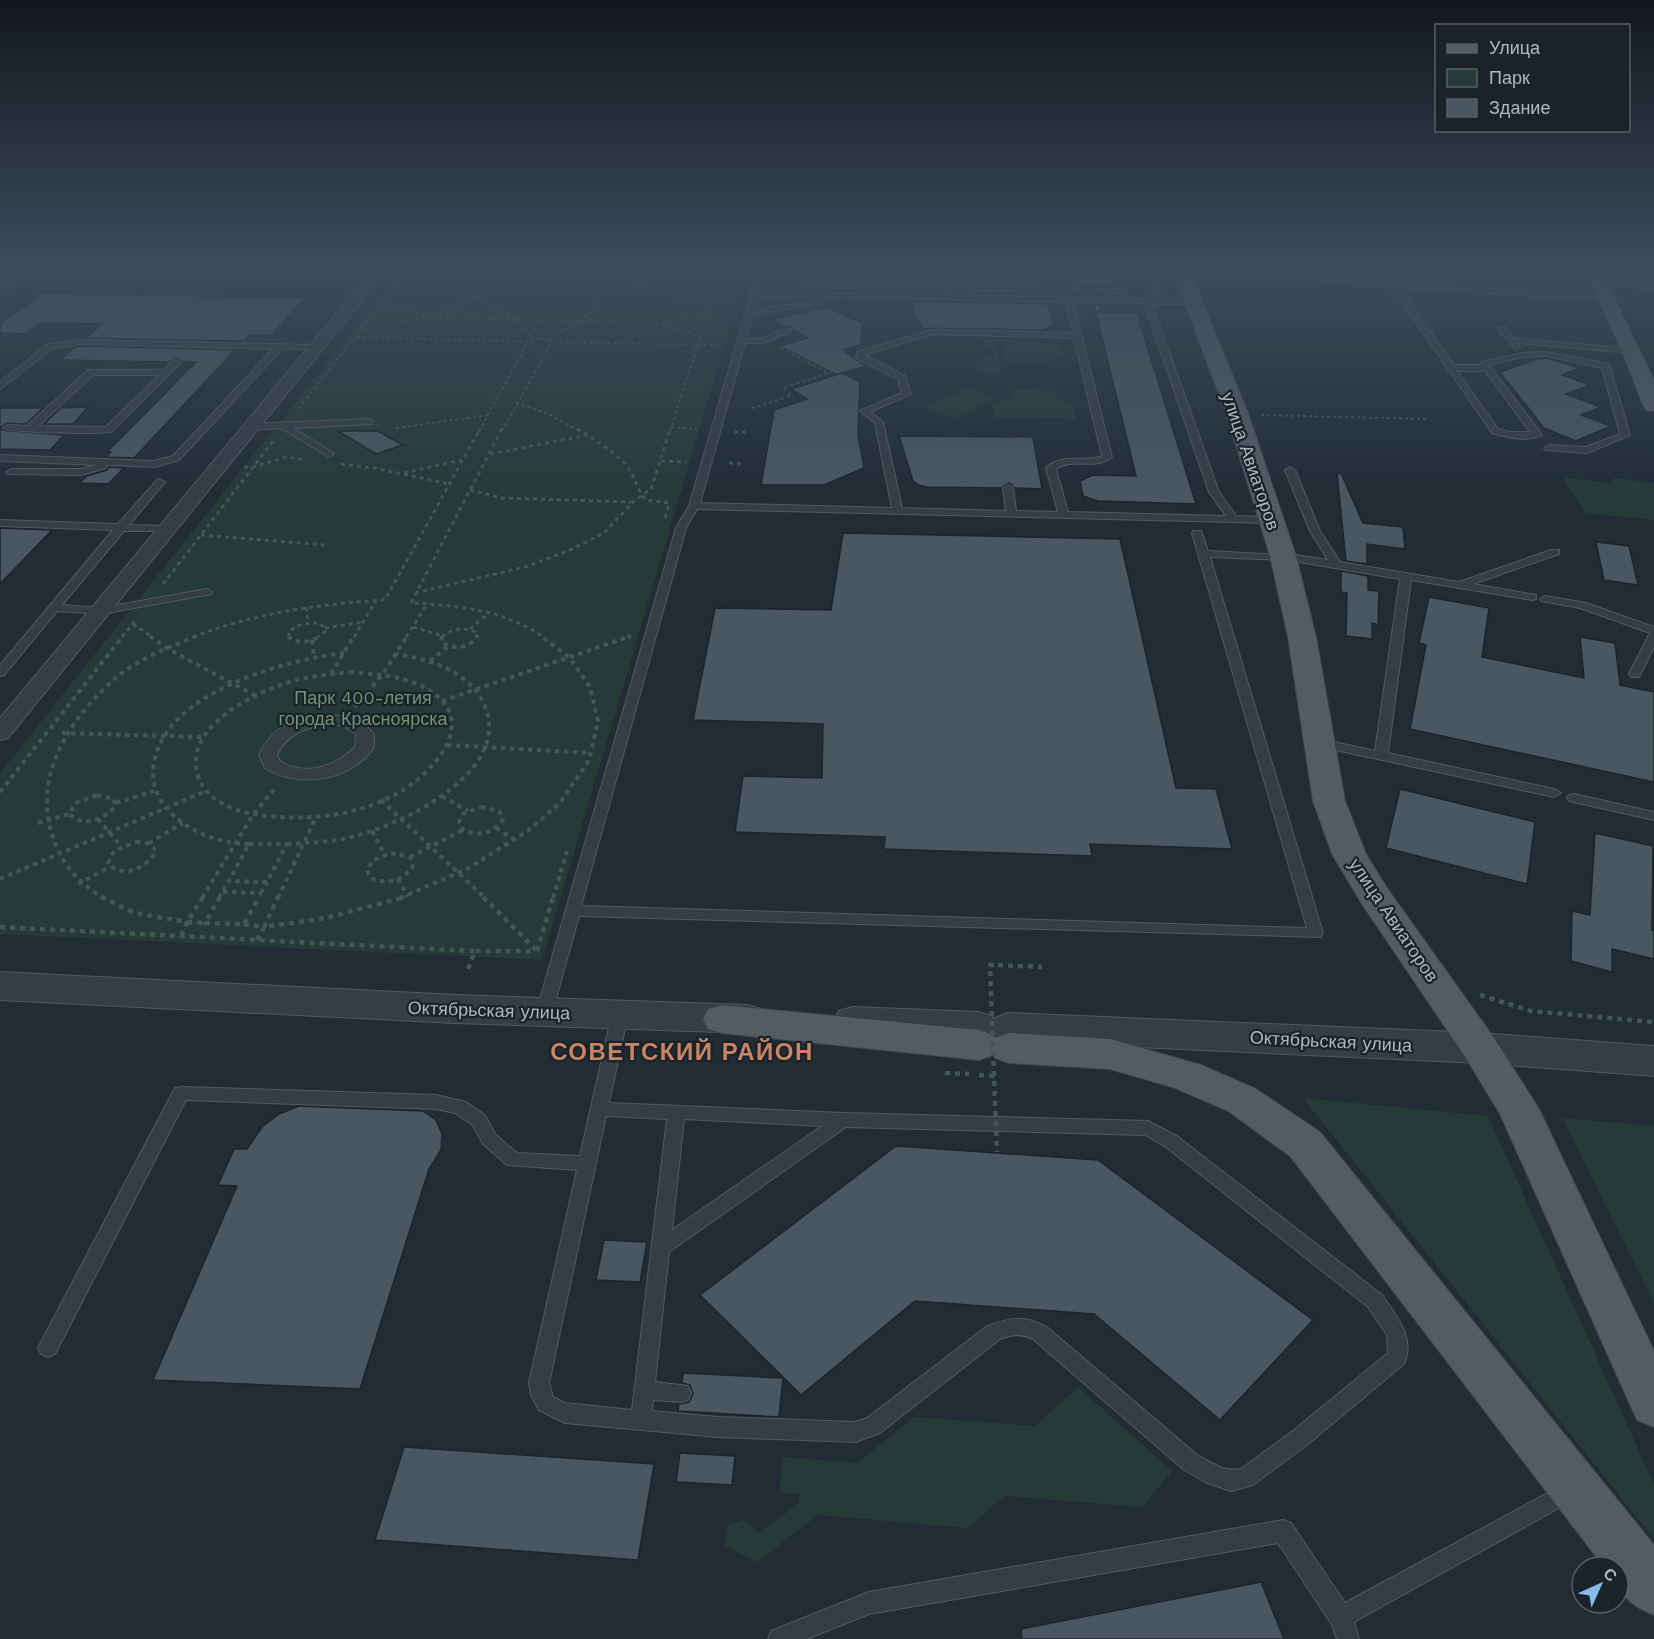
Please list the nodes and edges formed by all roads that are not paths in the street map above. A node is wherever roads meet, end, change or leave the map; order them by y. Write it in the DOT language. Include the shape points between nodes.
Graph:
graph roads {
  1 [pos="77,342"];
  2 [pos="99,342"];
  3 [pos="321,342"];
  4 [pos="740,342"];
  5 [pos="898,342"];
  6 [pos="1080,342"];
  7 [pos="1162,342"];
  8 [pos="1209,342"];
  9 [pos="1433,342"];
  10 [pos="1514,342"];
  11 [pos="1539,342"];
  12 [pos="1628,342"];
  13 [pos="195,345"];
  14 [pos="279,347"];
  15 [pos="317,347"];
  16 [pos="1632,351"];
  17 [pos="186,352"];
  18 [pos="1523,355"];
  19 [pos="177,362"];
  20 [pos="1450,368"];
  21 [pos="1487,368"];
  22 [pos="165,373"];
  23 [pos="0,386"];
  24 [pos="1654,405"];
  25 [pos="369,422"];
  26 [pos="251,427"];
  27 [pos="285,427"];
  28 [pos="8,428"];
  29 [pos="29,429"];
  30 [pos="1549,448"];
  31 [pos="329,454"];
  32 [pos="0,459"];
  33 [pos="114,463"];
  34 [pos="1290,470"];
  35 [pos="11,472"];
  36 [pos="160,482"];
  37 [pos="1008,488"];
  38 [pos="694,507"];
  39 [pos="897,510"];
  40 [pos="1011,513"];
  41 [pos="1064,514"];
  42 [pos="1233,519"];
  43 [pos="1272,520"];
  44 [pos="0,523"];
  45 [pos="120,527"];
  46 [pos="166,529"];
  47 [pos="1197,533"];
  48 [pos="1555,552"];
  49 [pos="1203,554"];
  50 [pos="1283,557"];
  51 [pos="1337,566"];
  52 [pos="1406,576"];
  53 [pos="1461,585"];
  54 [pos="207,592"];
  55 [pos="1532,597"];
  56 [pos="1545,599"];
  57 [pos="55,608"];
  58 [pos="101,611"];
  59 [pos="1654,633"];
  60 [pos="0,672"];
  61 [pos="1635,674"];
  62 [pos="343,720"];
  63 [pos="0,733"];
  64 [pos="1321,743"];
  65 [pos="1381,754"];
  66 [pos="1554,793"];
  67 [pos="1574,798"];
  68 [pos="1654,816"];
  69 [pos="574,911"];
  70 [pos="0,986"];
  71 [pos="544,1013"];
  72 [pos="620,1014"];
  73 [pos="722,1019"];
  74 [pos="1480,1048"];
  75 [pos="991,1049"];
  76 [pos="1654,1061"];
  77 [pos="599,1109"];
  78 [pos="676,1113"];
  79 [pos="843,1120"];
  80 [pos="587,1163"];
  81 [pos="659,1249"];
  82 [pos="48,1348"];
  83 [pos="645,1390"];
  84 [pos="681,1393"];
  85 [pos="1654,1404"];
  86 [pos="641,1421"];
  87 [pos="1575,1487"];
  88 [pos="1654,1588"];
  89 [pos="1341,1617"];
  90 [pos="779,1639"];
  91 [pos="1348,1639"];
  1 -- 23 [label="lane" via="51,346"];
  2 -- 13 [label="lane"];
  3 -- 15 [label="street"];
  4 -- 38 [label="lane"];
  5 -- 39 [label="lane" via="859,356 902,378 907,394 864,411 879,422"];
  6 -- 41 [label="lane" via="1107,457 1067,460 1051,468"];
  7 -- 42 [label="lane" via="1214,492"];
  8 -- 43 [label="main road, улица Авиаторов"];
  9 -- 20 [label="lane"];
  10 -- 18 [label="lane"];
  11 -- 16 [label="lane"];
  12 -- 16 [label="main road"];
  13 -- 14 [label="lane"];
  13 -- 17 [label="lane"];
  14 -- 15 [label="lane"];
  14 -- 33 [label="lane" via="176,458 154,464"];
  15 -- 26 [label="street"];
  16 -- 24 [label="main road"];
  18 -- 21 [label="lane" via="1484,364"];
  18 -- 30 [label="lane" via="1546,354 1606,366 1625,435 1587,450"];
  19 -- 22 [label="lane"];
  20 -- 21 [label="lane"];
  20 -- 21 [label="lane" via="1495,431 1536,435"];
  22 -- 29 [label="lane" via="91,372"];
  22 -- 29 [label="lane" via="108,430"];
  25 -- 27 [label="lane"];
  26 -- 27 [label="lane"];
  26 -- 46 [label="street"];
  27 -- 31 [label="lane"];
  28 -- 29 [label="lane"];
  32 -- 33 [label="lane"];
  33 -- 35 [label="lane" via="81,472"];
  34 -- 51 [label="lane" via="1315,531"];
  36 -- 45 [label="lane"];
  37 -- 40 [label="lane"];
  38 -- 39 [label="lane"];
  38 -- 69 [label="lane" via="681,528"];
  39 -- 40 [label="lane"];
  40 -- 41 [label="lane"];
  41 -- 42 [label="lane"];
  42 -- 43 [label="lane"];
  43 -- 50 [label="main road, улица Авиаторов"];
  44 -- 45 [label="lane"];
  45 -- 46 [label="lane"];
  45 -- 57 [label="lane"];
  46 -- 58 [label="street"];
  47 -- 49 [label="lane"];
  48 -- 53 [label="lane"];
  49 -- 50 [label="lane"];
  49 -- 69 [label="lane" via="1316,933"];
  50 -- 51 [label="lane"];
  50 -- 64 [label="main road, улица Авиаторов"];
  51 -- 52 [label="lane"];
  52 -- 53 [label="lane"];
  52 -- 65 [label="lane"];
  53 -- 55 [label="lane"];
  54 -- 58 [label="lane"];
  56 -- 59 [label="lane" via="1582,606"];
  57 -- 58 [label="lane"];
  57 -- 60 [label="lane"];
  58 -- 63 [label="street"];
  59 -- 61 [label="lane"];
  62 -- 62 [label="street" via="363,730 365,747 359,756 334,770 310,775 288,774 270,761 273,742 296,726"];
  64 -- 65 [label="lane"];
  64 -- 74 [label="main road, улица Авиаторов" via="1329,801 1349,854"];
  65 -- 66 [label="lane"];
  67 -- 68 [label="lane"];
  69 -- 71 [label="lane"];
  70 -- 71 [label="street, Октябрьская улица"];
  71 -- 72 [label="street, Октябрьская улица"];
  72 -- 73 [label="street, Октябрьская улица"];
  72 -- 77 [label="lane"];
  73 -- 75 [label="main road"];
  74 -- 75 [label="street, Октябрьская улица"];
  74 -- 76 [label="street, Октябрьская улица"];
  74 -- 85 [label="main road, улица Авиаторов" via="1518,1109"];
  75 -- 87 [label="main road" via="1110,1054 1187,1076 1242,1100 1290,1132 1305,1144"];
  77 -- 78 [label="lane"];
  77 -- 80 [label="lane"];
  78 -- 79 [label="lane"];
  78 -- 81 [label="lane"];
  79 -- 81 [label="lane"];
  79 -- 86 [label="lane" via="1148,1128 1172,1142 1375,1301 1401,1346 1397,1358 1263,1467 1246,1478 1231,1481 1190,1462 1041,1334 1029,1327 1009,1324 873,1426 855,1432"];
  80 -- 82 [label="lane" via="513,1160 489,1139 479,1120 460,1107 436,1102 181,1093"];
  80 -- 86 [label="lane" via="539,1383 540,1395 549,1408 565,1413"];
  81 -- 83 [label="lane"];
  83 -- 84 [label="lane"];
  83 -- 86 [label="lane"];
  87 -- 88 [label="main road"];
  87 -- 89 [label="lane"];
  89 -- 90 [label="lane" via="1283,1531 869,1603"];
  89 -- 91 [label="lane"];
}
